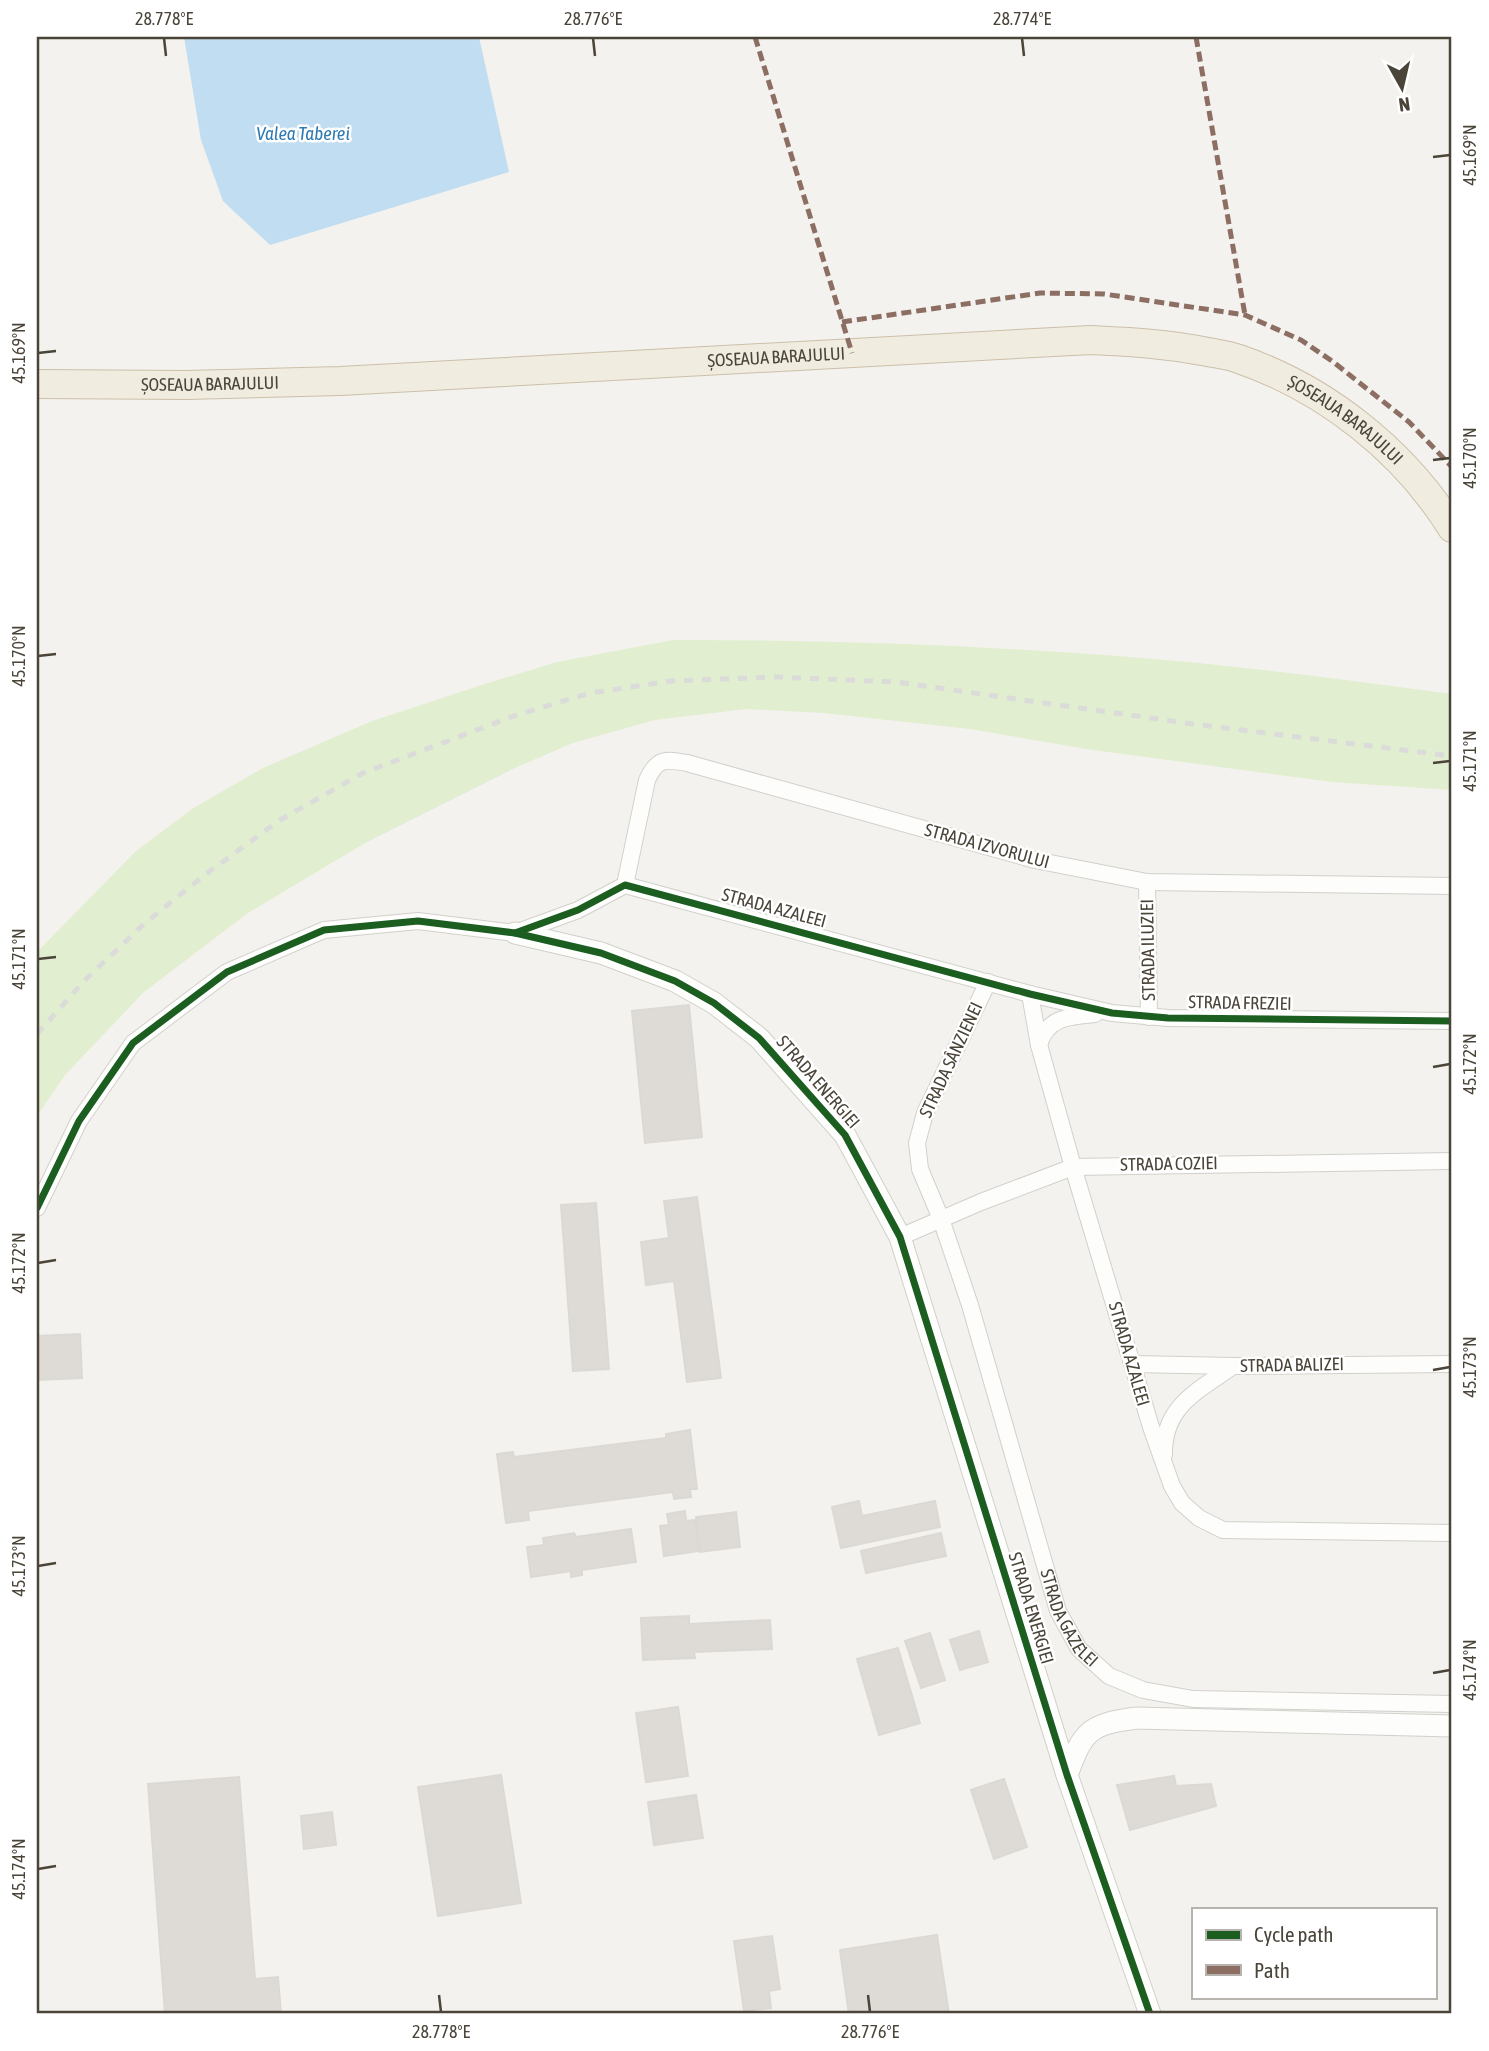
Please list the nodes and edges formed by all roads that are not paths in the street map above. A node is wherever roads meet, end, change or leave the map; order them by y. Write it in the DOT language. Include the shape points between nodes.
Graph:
graph roads {
  1 [pos="37,384"];
  2 [pos="1452,528"];
  3 [pos="1147,883"];
  4 [pos="625,885"];
  5 [pos="1452,886"];
  6 [pos="515,933"];
  7 [pos="988,982"];
  8 [pos="1030,994"];
  9 [pos="1112,1013"];
  10 [pos="1149,1017"];
  11 [pos="1452,1021"];
  12 [pos="1039,1045"];
  13 [pos="1452,1161"];
  14 [pos="1073,1167"];
  15 [pos="37,1208"];
  16 [pos="941,1219"];
  17 [pos="900,1237"];
  18 [pos="1132,1364"];
  19 [pos="1452,1364"];
  20 [pos="1233,1366"];
  21 [pos="1164,1464"];
  22 [pos="1452,1533"];
  23 [pos="1452,1704"];
  24 [pos="1452,1726"];
  25 [pos="1067,1774"];
  26 [pos="1150,2014"];
  1 -- 2 [label="highway, ȘOSEAUA BARAJULUI" via="340,381 1091,340 1163,343 1238,358 1301,386 1357,423 1398,460"];
  3 -- 4 [label="street, STRADA IZVORULUI" via="1035,860 700,767 662,761 653,766 647,780"];
  3 -- 5 [label="street, STRADA IZVORULUI"];
  3 -- 10 [label="street, STRADA ILUZIEI"];
  4 -- 6 [label="street" via="578,910"];
  4 -- 7 [label="street, STRADA AZALEEI"];
  6 -- 15 [label="street, STRADA ENERGIEI" via="418,921 324,930 227,972 133,1043 79,1121"];
  6 -- 17 [label="street, STRADA ENERGIEI" via="601,953 676,981 759,1038 845,1135"];
  7 -- 8 [label="street, STRADA AZALEEI"];
  7 -- 16 [label="street, STRADA SÂNZIENEI" via="919,1129 920,1169"];
  8 -- 9 [label="street, STRADA FREZIEI"];
  8 -- 12 [label="street, STRADA AZALEEI"];
  9 -- 10 [label="street, STRADA FREZIEI"];
  9 -- 12 [label="street" via="1053,1022"];
  10 -- 11 [label="street, STRADA FREZIEI"];
  12 -- 14 [label="street, STRADA AZALEEI"];
  13 -- 14 [label="street, STRADA COZIEI"];
  14 -- 16 [label="street, STRADA COZIEI"];
  14 -- 18 [label="street, STRADA AZALEEI"];
  16 -- 17 [label="street, STRADA COZIEI"];
  16 -- 23 [label="street, STRADA GAZELEI" via="1058,1611 1079,1648 1109,1676 1143,1690 1193,1699"];
  17 -- 25 [label="street, STRADA ENERGIEI"];
  18 -- 20 [label="street, STRADA BALIZEI"];
  18 -- 21 [label="street, STRADA AZALEEI"];
  19 -- 20 [label="street, STRADA BALIZEI"];
  20 -- 21 [label="street, STRADA AZALEEI" via="1187,1399 1167,1423"];
  21 -- 22 [label="street, STRADA AZALEEI" via="1182,1503 1223,1530"];
  24 -- 25 [label="street" via="1150,1718 1111,1721 1092,1729 1078,1745"];
  25 -- 26 [label="street, STRADA ENERGIEI"];
}
